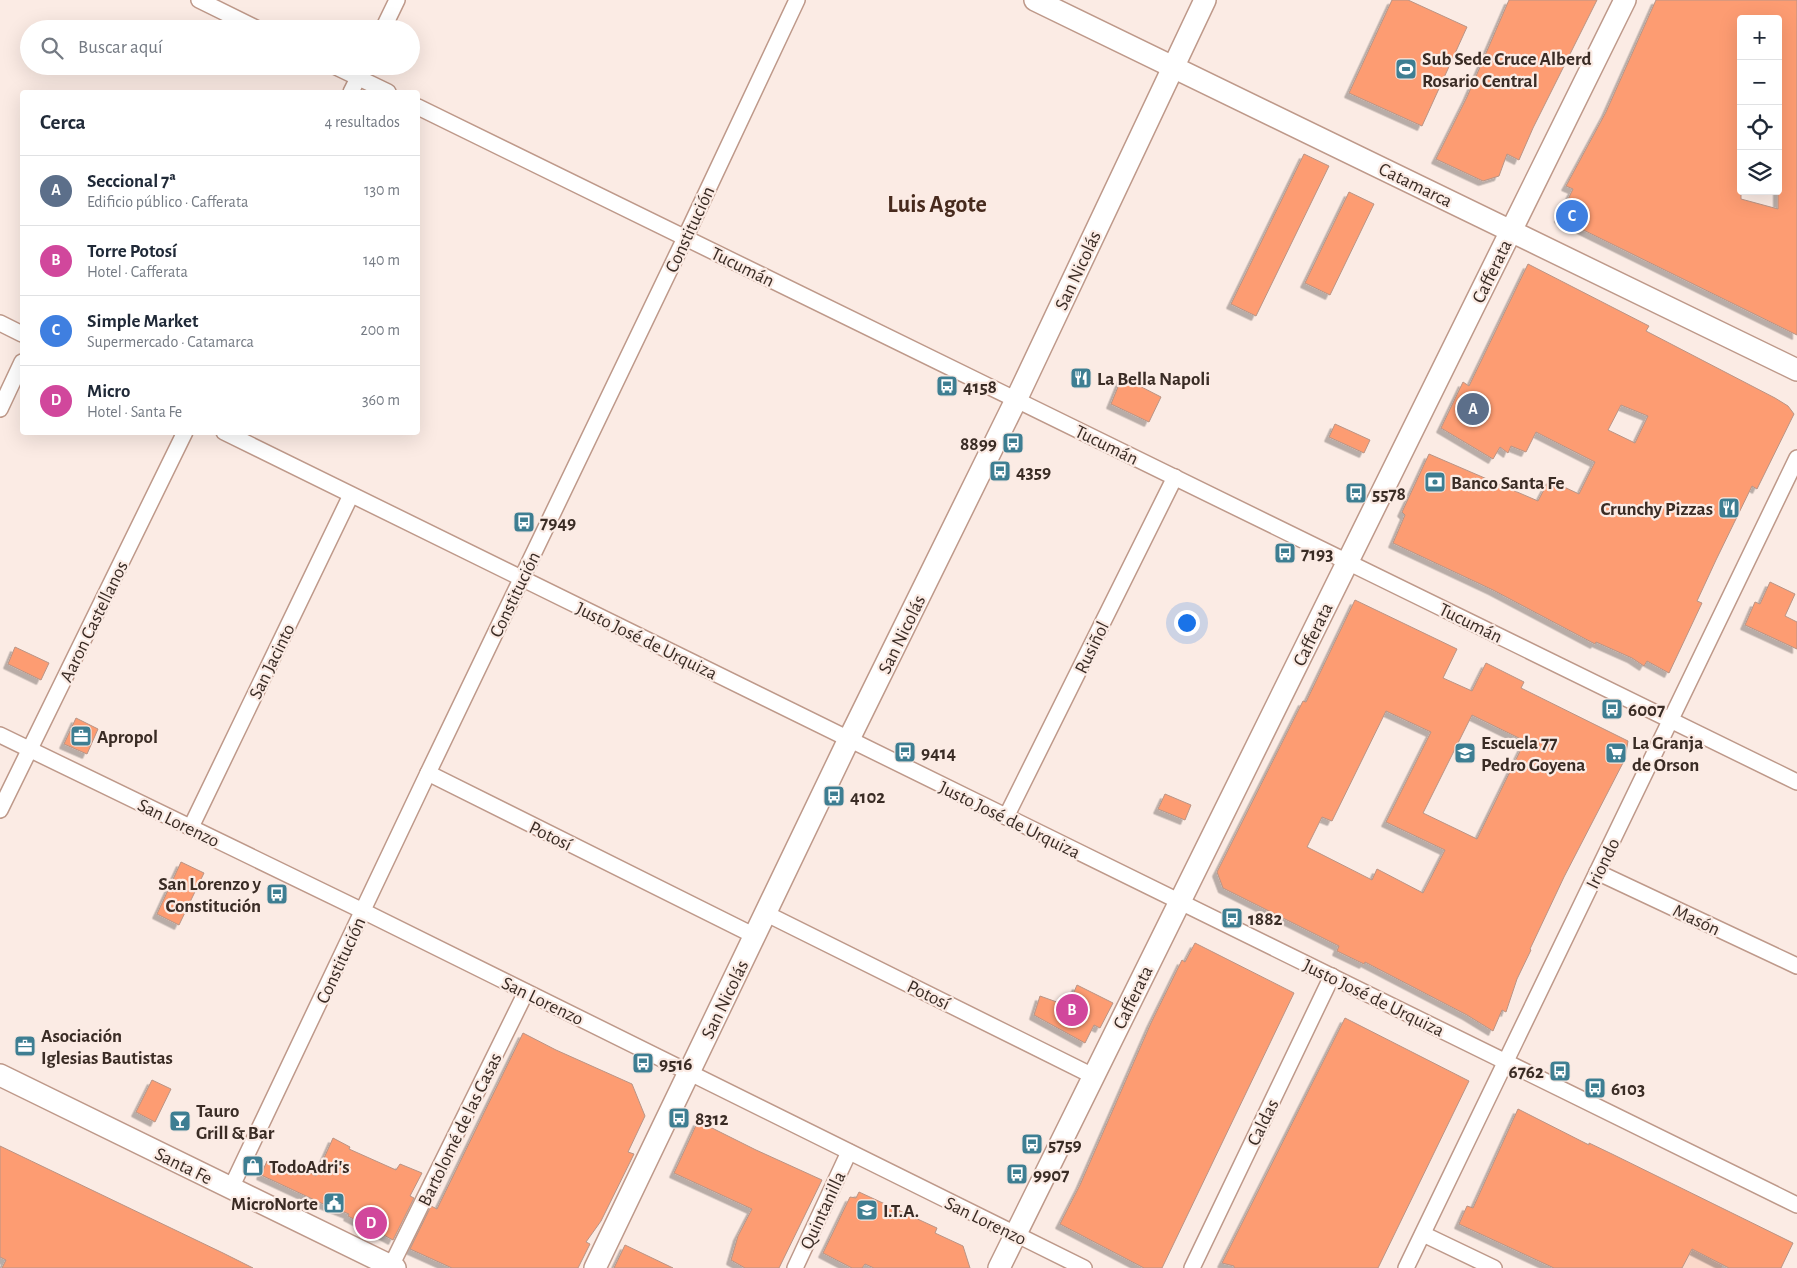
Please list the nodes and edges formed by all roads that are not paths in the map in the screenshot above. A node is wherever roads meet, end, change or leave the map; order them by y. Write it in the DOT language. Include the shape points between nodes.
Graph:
graph roads {
  1 [pos="199,0"];
  2 [pos="397,0"];
  3 [pos="797,0"];
  4 [pos="1035,0"];
  5 [pos="1206,0"];
  6 [pos="1625,0"];
  7 [pos="240,20"];
  8 [pos="387,20"];
  9 [pos="1174,67"];
  10 [pos="360,75"];
  11 [pos="365,75"];
  12 [pos="353,90"];
  13 [pos="385,90"];
  14 [pos="420,108"];
  15 [pos="1511,230"];
  16 [pos="686,238"];
  17 [pos="0,323"];
  18 [pos="20,333"];
  19 [pos="20,366"];
  20 [pos="1797,370"];
  21 [pos="1016,400"];
  22 [pos="0,409"];
  23 [pos="184,435"];
  24 [pos="230,435"];
  25 [pos="1797,458"];
  26 [pos="1175,477"];
  27 [pos="351,495"];
  28 [pos="1347,562"];
  29 [pos="521,578"];
  30 [pos="1671,720"];
  31 [pos="0,735"];
  32 [pos="849,739"];
  33 [pos="30,750"];
  34 [pos="428,774"];
  35 [pos="1797,782"];
  36 [pos="0,810"];
  37 [pos="1006,817"];
  38 [pos="191,827"];
  39 [pos="1597,872"];
  40 [pos="1180,901"];
  41 [pos="363,911"];
  42 [pos="765,913"];
  43 [pos="755,936"];
  44 [pos="1797,966"];
  45 [pos="1332,976"];
  46 [pos="526,992"];
  47 [pos="1506,1062"];
  48 [pos="688,1072"];
  49 [pos="0,1075"];
  50 [pos="1093,1076"];
  51 [pos="849,1152"];
  52 [pos="231,1188"];
  53 [pos="1797,1205"];
  54 [pos="1423,1234"];
  55 [pos="1016,1235"];
  56 [pos="393,1267"];
  57 [pos="595,1268"];
  58 [pos="795,1268"];
  59 [pos="999,1268"];
  60 [pos="1084,1268"];
  61 [pos="1192,1268"];
  62 [pos="1406,1268"];
  63 [pos="1494,1268"];
  1 -- 7 [label="street"];
  2 -- 8 [label="street"];
  3 -- 16 [label="street, Constitución"];
  4 -- 9 [label="main road, Catamarca"];
  5 -- 9 [label="main road, San Nicolás"];
  6 -- 15 [label="main road, Cafferata"];
  9 -- 15 [label="main road, Catamarca"];
  9 -- 21 [label="main road, San Nicolás"];
  10 -- 12 [label="street"];
  11 -- 13 [label="street"];
  14 -- 16 [label="street, Tucumán"];
  15 -- 20 [label="main road, Catamarca"];
  15 -- 28 [label="main road, Cafferata"];
  16 -- 21 [label="street, Tucumán"];
  16 -- 29 [label="street, Constitución"];
  17 -- 18 [label="street"];
  19 -- 22 [label="street"];
  21 -- 26 [label="street, Tucumán"];
  21 -- 32 [label="main road, San Nicolás"];
  23 -- 33 [label="street, Aaron Castellanos"];
  24 -- 27 [label="street, Justo José de Urquiza"];
  25 -- 30 [label="street, Iriondo"];
  26 -- 28 [label="street, Tucumán"];
  26 -- 37 [label="street, Rusiñol"];
  27 -- 29 [label="street, Justo José de Urquiza"];
  27 -- 38 [label="street, San Jacinto"];
  28 -- 30 [label="street, Tucumán"];
  28 -- 40 [label="main road, Cafferata"];
  29 -- 32 [label="street, Justo José de Urquiza"];
  29 -- 34 [label="street, Constitución"];
  30 -- 35 [label="street, Tucumán"];
  30 -- 39 [label="street, Iriondo"];
  31 -- 33 [label="street, San Lorenzo"];
  32 -- 37 [label="street, Justo José de Urquiza"];
  32 -- 42 [label="main road, San Nicolás"];
  33 -- 36 [label="street, Aaron Castellanos"];
  33 -- 38 [label="street, San Lorenzo"];
  34 -- 41 [label="street, Constitución"];
  34 -- 43 [label="street, Potosí"];
  37 -- 40 [label="street, Justo José de Urquiza"];
  38 -- 41 [label="street, San Lorenzo"];
  39 -- 44 [label="street, Masón"];
  39 -- 47 [label="street, Iriondo"];
  40 -- 45 [label="street, Justo José de Urquiza"];
  40 -- 50 [label="main road, Cafferata"];
  41 -- 46 [label="street, San Lorenzo"];
  41 -- 52 [label="street, Constitución"];
  42 -- 43 [label="main road, San Nicolás"];
  42 -- 50 [label="street, Potosí"];
  43 -- 48 [label="main road, San Nicolás"];
  45 -- 47 [label="street, Justo José de Urquiza"];
  45 -- 61 [label="street, Caldas"];
  46 -- 48 [label="street, San Lorenzo"];
  46 -- 56 [label="street, Bartolomé de las Casas"];
  47 -- 53 [label="street, Justo José de Urquiza"];
  47 -- 54 [label="street, Iriondo"];
  48 -- 51 [label="street, San Lorenzo"];
  48 -- 57 [label="main road, San Nicolás"];
  49 -- 52 [label="main road, Santa Fe"];
  50 -- 55 [label="main road, Cafferata"];
  51 -- 55 [label="street, San Lorenzo"];
  51 -- 58 [label="street, Quintanilla"];
  52 -- 56 [label="main road, Santa Fe"];
  54 -- 62 [label="street, Iriondo"];
  54 -- 63 [label="street"];
  55 -- 59 [label="main road, Cafferata"];
  55 -- 60 [label="street, San Lorenzo"];
}
